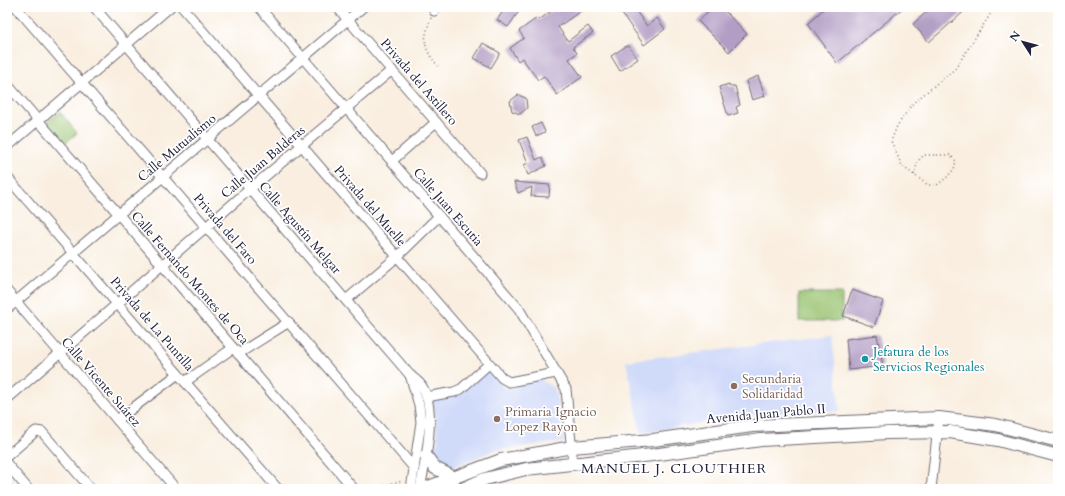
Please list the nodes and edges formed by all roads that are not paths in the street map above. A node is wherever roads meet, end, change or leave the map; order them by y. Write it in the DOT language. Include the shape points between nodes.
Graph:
graph roads {
  1 [pos="16,7"];
  2 [pos="94,7"];
  3 [pos="170,7"];
  4 [pos="182,7"];
  5 [pos="259,7"];
  6 [pos="337,7"];
  7 [pos="363,7"];
  8 [pos="348,20"];
  9 [pos="126,45"];
  10 [pos="303,58"];
  11 [pos="392,70"];
  12 [pos="82,83"];
  13 [pos="7,84"];
  14 [pos="258,96"];
  15 [pos="347,109"];
  16 [pos="38,120"];
  17 [pos="436,122"];
  18 [pos="207,139"];
  19 [pos="302,146"];
  20 [pos="7,147"];
  21 [pos="392,161"];
  22 [pos="480,173"];
  23 [pos="7,177"];
  24 [pos="163,177"];
  25 [pos="250,189"];
  26 [pos="119,214"];
  27 [pos="439,216"];
  28 [pos="207,227"];
  29 [pos="73,253"];
  30 [pos="397,256"];
  31 [pos="162,266"];
  32 [pos="7,291"];
  33 [pos="346,300"];
  34 [pos="16,302"];
  35 [pos="117,304"];
  36 [pos="7,309"];
  37 [pos="289,322"];
  38 [pos="236,351"];
  39 [pos="60,353"];
  40 [pos="489,364"];
  41 [pos="178,374"];
  42 [pos="409,374"];
  43 [pos="556,374"];
  44 [pos="185,382"];
  45 [pos="426,397"];
  46 [pos="7,399"];
  47 [pos="939,418"];
  48 [pos="117,420"];
  49 [pos="938,431"];
  50 [pos="683,436"];
  51 [pos="1058,441"];
  52 [pos="572,447"];
  53 [pos="684,450"];
  54 [pos="7,456"];
  55 [pos="426,456"];
  56 [pos="1058,456"];
  57 [pos="7,464"];
  58 [pos="573,464"];
  59 [pos="414,468"];
  60 [pos="453,477"];
  61 [pos="411,484"];
  62 [pos="28,489"];
  63 [pos="91,489"];
  64 [pos="176,489"];
  65 [pos="278,489"];
  66 [pos="354,489"];
  67 [pos="422,489"];
  68 [pos="462,489"];
  69 [pos="931,489"];
  1 -- 12 [label="street, Privada del Faro"];
  2 -- 9 [label="street, Calle Agustín Melgar"];
  3 -- 9 [label="street"];
  4 -- 14 [label="street, Privada del Muelle"];
  5 -- 10 [label="street, Calle Juan Escutia"];
  6 -- 8 [label="street, Privada del Astillero"];
  7 -- 8 [label="street, Calle Mutualismo"];
  8 -- 10 [label="street, Calle Mutualismo"];
  8 -- 11 [label="street, Privada del Astillero"];
  9 -- 12 [label="street"];
  9 -- 18 [label="street, Calle Agustín Melgar"];
  10 -- 14 [label="street, Calle Mutualismo"];
  10 -- 15 [label="street, Calle Juan Escutia"];
  11 -- 15 [label="street, Calle Juan Balderas"];
  11 -- 17 [label="street, Privada del Astillero"];
  12 -- 16 [label="street"];
  12 -- 24 [label="street, Privada del Faro"];
  13 -- 16 [label="street, Calle Fernando Montes de Oca"];
  14 -- 18 [label="street, Calle Mutualismo"];
  14 -- 19 [label="street, Privada del Muelle"];
  15 -- 19 [label="street, Calle Juan Balderas"];
  15 -- 21 [label="street, Calle Juan Escutia"];
  16 -- 20 [label="street"];
  16 -- 26 [label="street, Calle Fernando Montes de Oca"];
  17 -- 21 [label="street"];
  17 -- 22 [label="street, Privada del Astillero"];
  18 -- 24 [label="street, Calle Mutualismo"];
  18 -- 25 [label="street, Calle Agustín Melgar"];
  19 -- 25 [label="street, Calle Juan Balderas"];
  19 -- 30 [label="street, Privada del Muelle"];
  21 -- 27 [label="street, Calle Juan Escutia"];
  23 -- 29 [label="street, Privada de La Puntilla"];
  24 -- 26 [label="street, Calle Mutualismo"];
  24 -- 28 [label="street, Privada del Faro"];
  25 -- 28 [label="street, Calle Juan Balderas"];
  25 -- 33 [label="street, Calle Agustín Melgar"];
  26 -- 29 [label="street, Calle Mutualismo"];
  26 -- 31 [label="street, Calle Fernando Montes de Oca"];
  27 -- 30 [label="street"];
  27 -- 43 [label="street, Calle Juan Escutia" via="519,308"];
  28 -- 31 [label="street, Calle Juan Balderas"];
  28 -- 37 [label="street, Privada del Faro"];
  29 -- 34 [label="street, Calle Mutualismo"];
  29 -- 35 [label="street, Privada de La Puntilla"];
  30 -- 33 [label="street"];
  30 -- 40 [label="street, Privada del Muelle"];
  31 -- 35 [label="street, Calle Juan Balderas"];
  31 -- 38 [label="street, Calle Fernando Montes de Oca"];
  32 -- 34 [label="street, Calle Vicente Suárez"];
  33 -- 42 [label="street, Calle Agustín Melgar"];
  34 -- 36 [label="street, Calle Mutualismo"];
  34 -- 39 [label="street, Calle Vicente Suárez"];
  35 -- 39 [label="street, Calle Juan Balderas"];
  35 -- 41 [label="street, Privada de La Puntilla"];
  37 -- 38 [label="street"];
  37 -- 59 [label="street, Privada del Faro"];
  38 -- 44 [label="street"];
  38 -- 66 [label="street, Calle Fernando Montes de Oca"];
  39 -- 46 [label="street, Calle Juan Balderas"];
  39 -- 48 [label="street, Calle Vicente Suárez"];
  40 -- 43 [label="street, Privada del Muelle" via="509,382"];
  40 -- 45 [label="street" via="461,389"];
  41 -- 44 [label="street, Privada de La Puntilla"];
  41 -- 48 [label="street"];
  42 -- 45 [label="street, Calle Agustín Melgar" via="421,385"];
  42 -- 59 [label="street, Calle Agustín Melgar" via="419,404 421,422"];
  43 -- 52 [label="street, Calle Juan Escutia" via="566,389"];
  44 -- 65 [label="street, Privada de La Puntilla"];
  45 -- 55 [label="street, Calle Agustín Melgar" via="429,419"];
  47 -- 49 [label="street"];
  47 -- 50 [label="main road, Avenida Juan Pablo II" via="752,426"];
  47 -- 51 [label="main road, Avenida Juan Pablo II" via="996,425"];
  48 -- 64 [label="street, Calle Vicente Suárez"];
  49 -- 53 [label="main road, Avenida Juan Pablo II" via="750,440"];
  49 -- 56 [label="main road, Avenida Juan Pablo II" via="998,440"];
  49 -- 69 [label="street"];
  50 -- 52 [label="main road, Avenida Juan Pablo II"];
  50 -- 53 [label="main road"];
  52 -- 58 [label="street"];
  52 -- 60 [label="main road, Avenida Juan Pablo II" via="500,460"];
  53 -- 58 [label="main road, Avenida Juan Pablo II"];
  54 -- 63 [label="street" via="36,431 42,432"];
  55 -- 60 [label="main road" via="436,468"];
  55 -- 67 [label="street, Calle Agustín Melgar"];
  57 -- 62 [label="street"];
  58 -- 68 [label="main road, Avenida Juan Pablo II" via="502,473"];
  59 -- 61 [label="street, Calle Agustín Melgar"];
  60 -- 67 [label="main road, Avenida Juan Pablo II"];
}
